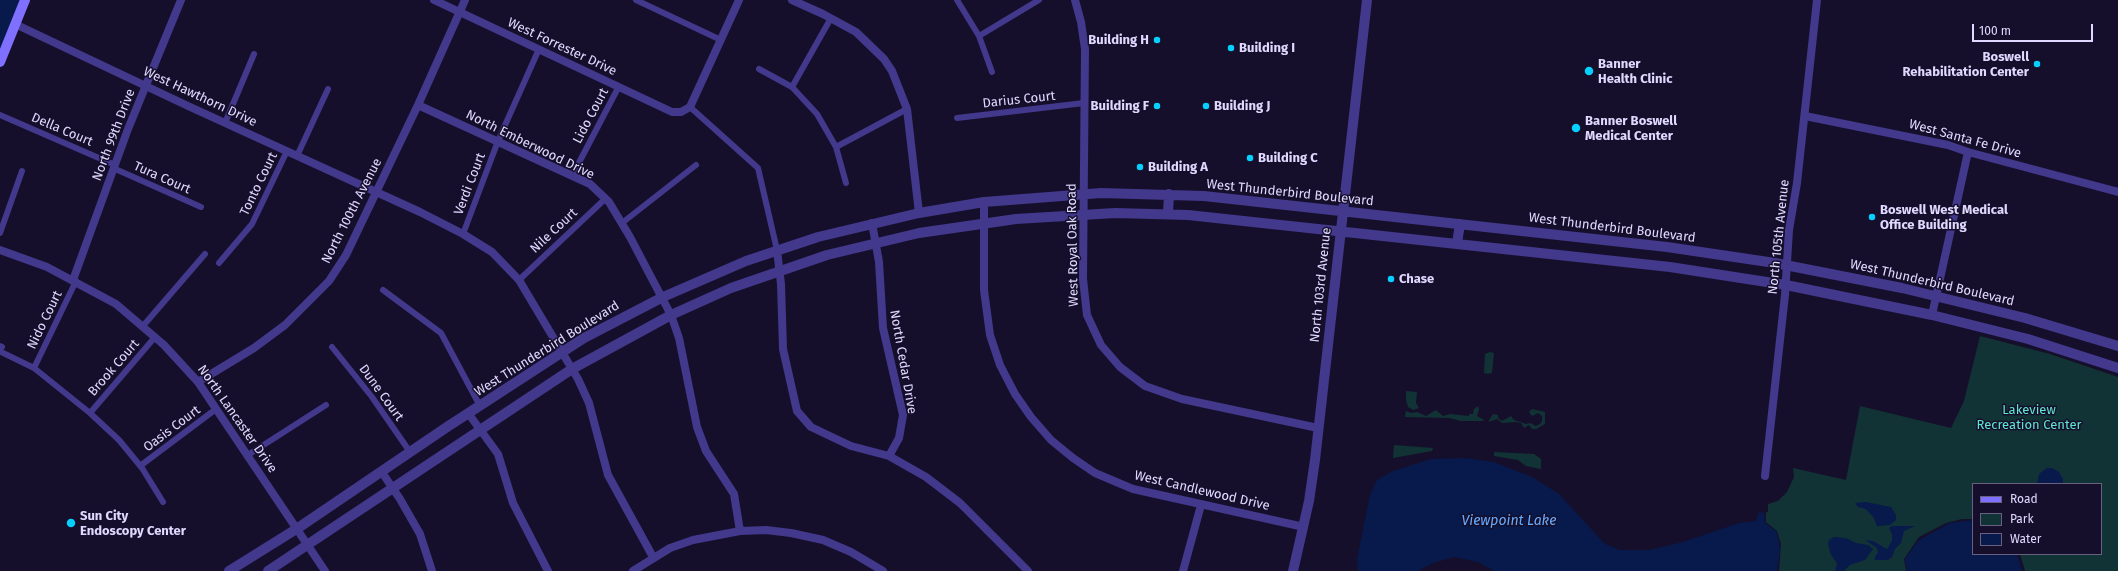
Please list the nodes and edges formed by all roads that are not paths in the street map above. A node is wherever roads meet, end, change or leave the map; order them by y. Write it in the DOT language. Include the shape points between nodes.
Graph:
graph roads {
  1 [pos="25,0"];
  2 [pos="181,0"];
  3 [pos="434,0"];
  4 [pos="465,0"];
  5 [pos="636,0"];
  6 [pos="739,0"];
  7 [pos="792,0"];
  8 [pos="957,0"];
  9 [pos="1040,0"];
  10 [pos="1075,0"];
  11 [pos="1367,0"];
  12 [pos="1817,0"];
  13 [pos="460,12"];
  14 [pos="832,18"];
  15 [pos="15,24"];
  16 [pos="980,36"];
  17 [pos="721,40"];
  18 [pos="539,49"];
  19 [pos="254,54"];
  20 [pos="0,62"];
  21 [pos="759,69"];
  22 [pos="992,72"];
  23 [pos="146,85"];
  24 [pos="792,87"];
  25 [pos="618,88"];
  26 [pos="328,89"];
  27 [pos="1084,103"];
  28 [pos="418,105"];
  29 [pos="690,107"];
  30 [pos="907,109"];
  31 [pos="0,115"];
  32 [pos="1805,116"];
  33 [pos="957,118"];
  34 [pos="225,123"];
  35 [pos="498,141"];
  36 [pos="836,147"];
  37 [pos="287,151"];
  38 [pos="1968,152"];
  39 [pos="297,156"];
  40 [pos="696,166"];
  41 [pos="114,167"];
  42 [pos="22,172"];
  43 [pos="572,176"];
  44 [pos="846,183"];
  45 [pos="376,192"];
  46 [pos="2118,192"];
  47 [pos="1084,194"];
  48 [pos="1169,194"];
  49 [pos="605,199"];
  50 [pos="984,202"];
  51 [pos="201,207"];
  52 [pos="1342,211"];
  53 [pos="918,213"];
  54 [pos="1084,214"];
  55 [pos="1168,214"];
  56 [pos="622,223"];
  57 [pos="872,223"];
  58 [pos="984,223"];
  59 [pos="1460,224"];
  60 [pos="1340,231"];
  61 [pos="0,233"];
  62 [pos="463,234"];
  63 [pos="876,243"];
  64 [pos="1457,243"];
  65 [pos="0,250"];
  66 [pos="777,250"];
  67 [pos="205,254"];
  68 [pos="219,263"];
  69 [pos="1786,266"];
  70 [pos="780,271"];
  71 [pos="74,280"];
  72 [pos="519,280"];
  73 [pos="1786,284"];
  74 [pos="383,290"];
  75 [pos="1937,296"];
  76 [pos="663,297"];
  77 [pos="671,315"];
  78 [pos="1932,315"];
  79 [pos="143,326"];
  80 [pos="155,337"];
  81 [pos="2118,346"];
  82 [pos="332,347"];
  83 [pos="1,348"];
  84 [pos="563,352"];
  85 [pos="34,368"];
  86 [pos="2118,368"];
  87 [pos="572,369"];
  88 [pos="198,382"];
  89 [pos="326,405"];
  90 [pos="480,406"];
  91 [pos="216,409"];
  92 [pos="90,413"];
  93 [pos="468,413"];
  94 [pos="1318,428"];
  95 [pos="480,429"];
  96 [pos="410,452"];
  97 [pos="248,455"];
  98 [pos="889,456"];
  99 [pos="140,466"];
  100 [pos="381,471"];
  101 [pos="1766,476"];
  102 [pos="392,488"];
  103 [pos="163,502"];
  104 [pos="1201,505"];
  105 [pos="1304,527"];
  106 [pos="298,528"];
  107 [pos="740,531"];
  108 [pos="308,544"];
  109 [pos="653,557"];
  110 [pos="229,571"];
  111 [pos="268,571"];
  112 [pos="325,571"];
  113 [pos="432,571"];
  114 [pos="548,571"];
  115 [pos="633,571"];
  116 [pos="883,571"];
  117 [pos="1028,571"];
  118 [pos="1183,571"];
  119 [pos="1293,571"];
  1 -- 15 [label="main road"];
  2 -- 23 [label="street, North 99th Drive"];
  3 -- 13 [label="street, West Forrester Drive"];
  4 -- 13 [label="street, North 100th Avenue"];
  5 -- 17 [label="street"];
  6 -- 17 [label="street"];
  7 -- 14 [label="street"];
  8 -- 16 [label="street"];
  9 -- 16 [label="street"];
  10 -- 27 [label="street, West Royal Oak Road" via="1084,41"];
  11 -- 52 [label="street, North 103rd Avenue"];
  12 -- 32 [label="street, North 105th Avenue"];
  13 -- 18 [label="street, West Forrester Drive"];
  13 -- 28 [label="street, North 100th Avenue"];
  14 -- 24 [label="street"];
  14 -- 30 [label="street" via="856,32 884,59 900,86"];
  15 -- 20 [label="main road"];
  15 -- 23 [label="street, West Hawthorn Drive"];
  16 -- 22 [label="street"];
  17 -- 29 [label="street"];
  18 -- 25 [label="street, West Forrester Drive"];
  18 -- 35 [label="street, Verdi Court"];
  19 -- 34 [label="street"];
  21 -- 24 [label="street"];
  23 -- 34 [label="street, West Hawthorn Drive"];
  23 -- 41 [label="street, North 99th Drive"];
  24 -- 36 [label="street" via="817,114"];
  25 -- 29 [label="street, West Forrester Drive" via="667,111 682,112"];
  25 -- 43 [label="street, Lido Court"];
  26 -- 39 [label="street"];
  27 -- 33 [label="street, Darius Court"];
  27 -- 47 [label="street, West Royal Oak Road"];
  28 -- 35 [label="street, North Emberwood Drive"];
  28 -- 45 [label="street, North 100th Avenue"];
  29 -- 66 [label="street" via="758,168"];
  30 -- 36 [label="street"];
  30 -- 53 [label="street"];
  31 -- 41 [label="street, Della Court"];
  32 -- 38 [label="street, West Santa Fe Drive" via="1948,145"];
  32 -- 69 [label="street, North 105th Avenue"];
  34 -- 37 [label="street, West Hawthorn Drive"];
  35 -- 43 [label="street, North Emberwood Drive"];
  35 -- 62 [label="street, Verdi Court"];
  36 -- 44 [label="street"];
  37 -- 39 [label="street, West Hawthorn Drive"];
  37 -- 68 [label="street, Tonto Court" via="252,224"];
  38 -- 46 [label="street, West Santa Fe Drive"];
  38 -- 75 [label="street"];
  39 -- 45 [label="street, West Hawthorn Drive"];
  40 -- 56 [label="street"];
  41 -- 51 [label="street, Tura Court"];
  41 -- 71 [label="street, North 99th Drive"];
  42 -- 61 [label="street"];
  43 -- 49 [label="street, North Emberwood Drive" via="590,184"];
  45 -- 62 [label="street, West Hawthorn Drive"];
  45 -- 88 [label="street, North 100th Avenue" via="346,254 329,281 285,324 254,348"];
  47 -- 48 [label="street, West Thunderbird Boulevard"];
  47 -- 50 [label="street, West Thunderbird Boulevard"];
  47 -- 54 [label="street, West Royal Oak Road"];
  48 -- 52 [label="street, West Thunderbird Boulevard"];
  48 -- 55 [label="street"];
  49 -- 56 [label="street, North Emberwood Drive"];
  49 -- 72 [label="street, Nile Court"];
  50 -- 53 [label="street, West Thunderbird Boulevard"];
  50 -- 58 [label="street, West Candlewood Drive"];
  52 -- 59 [label="street, West Thunderbird Boulevard"];
  52 -- 60 [label="street, North 103rd Avenue"];
  53 -- 57 [label="street, West Thunderbird Boulevard"];
  54 -- 55 [label="street"];
  54 -- 58 [label="street"];
  54 -- 94 [label="street, West Royal Oak Road" via="1087,315 1101,345 1120,367 1145,386 1182,399"];
  55 -- 60 [label="street"];
  56 -- 76 [label="street, North Emberwood Drive"];
  57 -- 63 [label="street, North Cedar Drive"];
  57 -- 66 [label="street, West Thunderbird Boulevard"];
  58 -- 63 [label="street" via="919,233"];
  58 -- 104 [label="street, West Candlewood Drive" via="984,290 990,335 1007,380 1031,417 1062,450 1095,473 1145,493"];
  59 -- 64 [label="street"];
  59 -- 69 [label="street, West Thunderbird Boulevard" via="1667,247"];
  60 -- 64 [label="street"];
  60 -- 94 [label="street, North 103rd Avenue"];
  62 -- 72 [label="street, West Hawthorn Drive" via="492,252"];
  63 -- 70 [label="street" via="827,255"];
  63 -- 98 [label="street, North Cedar Drive" via="883,328 903,415 899,438"];
  64 -- 73 [label="street" via="1670,267"];
  65 -- 71 [label="street, North Lancaster Drive"];
  66 -- 70 [label="street"];
  66 -- 76 [label="street, West Thunderbird Boulevard"];
  67 -- 79 [label="street"];
  69 -- 73 [label="street, North 105th Avenue"];
  69 -- 75 [label="street, West Thunderbird Boulevard"];
  70 -- 77 [label="street" via="731,288"];
  70 -- 98 [label="street" via="783,349 797,411 811,427 852,446"];
  71 -- 79 [label="street, North Lancaster Drive" via="116,304"];
  71 -- 85 [label="street, Nido Court"];
  72 -- 84 [label="street, West Hawthorn Drive"];
  73 -- 78 [label="street"];
  73 -- 101 [label="street, North 105th Avenue"];
  74 -- 90 [label="street" via="441,333"];
  75 -- 78 [label="street"];
  75 -- 81 [label="street, West Thunderbird Boulevard" via="2025,318"];
  76 -- 77 [label="street, North Emberwood Drive"];
  76 -- 84 [label="street, West Thunderbird Boulevard" via="597,330"];
  77 -- 87 [label="street"];
  77 -- 107 [label="street, North Emberwood Drive" via="679,338 697,427 706,451 734,494"];
  78 -- 86 [label="street" via="2028,339"];
  79 -- 80 [label="street, North Lancaster Drive"];
  80 -- 88 [label="street, North Lancaster Drive"];
  80 -- 92 [label="street, Brook Court"];
  82 -- 96 [label="street, Dune Court" via="372,397"];
  83 -- 85 [label="street"];
  84 -- 87 [label="street, West Hawthorn Drive"];
  84 -- 90 [label="street, West Thunderbird Boulevard"];
  85 -- 92 [label="street"];
  87 -- 95 [label="street"];
  87 -- 109 [label="street, West Hawthorn Drive" via="589,403 608,475"];
  88 -- 91 [label="street, North Lancaster Drive"];
  89 -- 97 [label="street"];
  90 -- 93 [label="street, West Thunderbird Boulevard"];
  91 -- 97 [label="street, North Lancaster Drive"];
  91 -- 99 [label="street, Oasis Court"];
  92 -- 99 [label="street" via="119,440"];
  93 -- 95 [label="street"];
  93 -- 96 [label="street, West Thunderbird Boulevard"];
  94 -- 105 [label="street, North 103rd Avenue"];
  95 -- 102 [label="street"];
  95 -- 114 [label="street" via="498,454 513,503"];
  96 -- 100 [label="street, West Thunderbird Boulevard"];
  97 -- 106 [label="street, North Lancaster Drive"];
  98 -- 117 [label="street" via="926,477 960,503"];
  99 -- 103 [label="street"];
  100 -- 102 [label="street"];
  100 -- 106 [label="street, West Thunderbird Boulevard"];
  102 -- 108 [label="street"];
  102 -- 113 [label="street" via="420,534"];
  104 -- 105 [label="street, West Candlewood Drive"];
  104 -- 118 [label="street"];
  105 -- 119 [label="street, North 103rd Avenue"];
  106 -- 108 [label="street, North Lancaster Drive"];
  106 -- 110 [label="street, West Thunderbird Boulevard"];
  107 -- 109 [label="street" via="693,540"];
  107 -- 116 [label="street" via="772,531 823,540 851,552"];
  108 -- 111 [label="street"];
  108 -- 112 [label="street, North Lancaster Drive"];
  109 -- 115 [label="street"];
}
